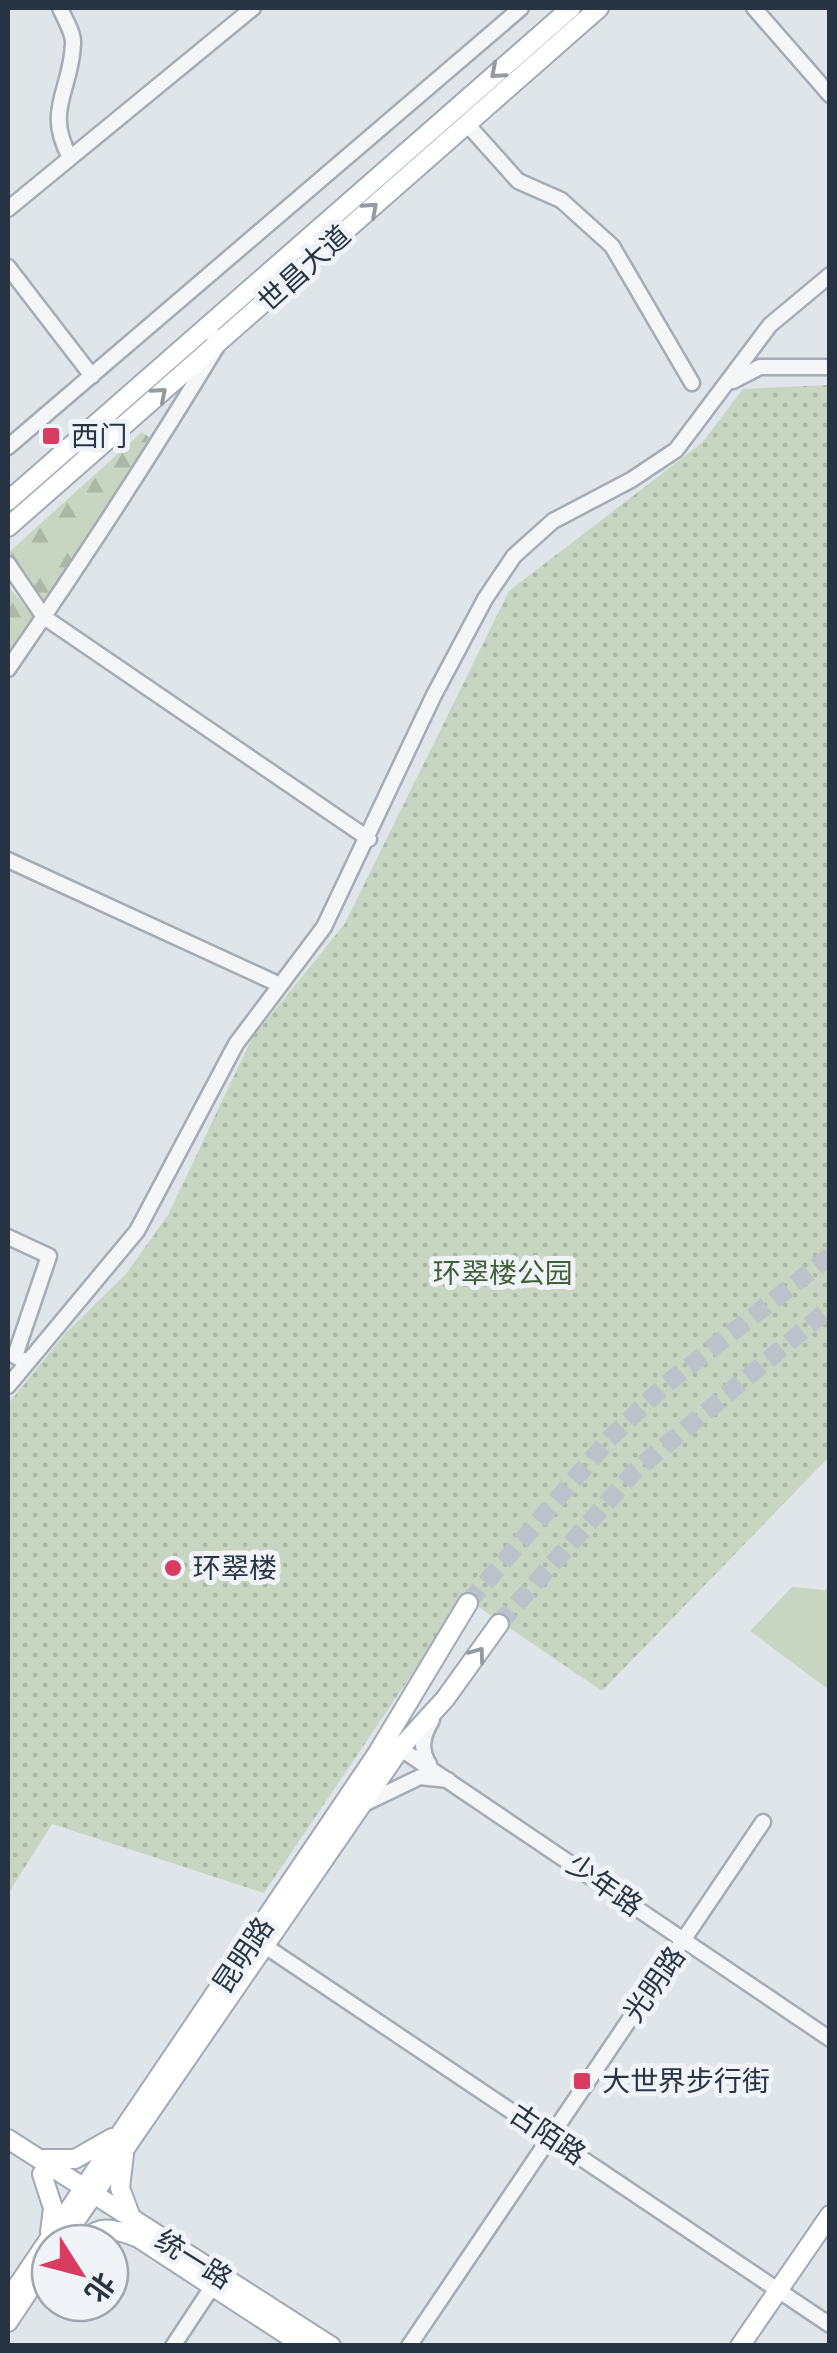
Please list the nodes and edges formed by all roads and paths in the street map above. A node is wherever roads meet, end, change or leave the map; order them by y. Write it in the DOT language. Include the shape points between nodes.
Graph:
graph roads {
  1 [pos="60,8"];
  2 [pos="253,8"];
  3 [pos="520,8"];
  4 [pos="570,8"];
  5 [pos="598,8"];
  6 [pos="754,8"];
  7 [pos="830,94"];
  8 [pos="467,124"];
  9 [pos="70,158"];
  10 [pos="8,209"];
  11 [pos="8,266"];
  12 [pos="830,275"];
  13 [pos="206,326"];
  14 [pos="219,343"];
  15 [pos="830,366"];
  16 [pos="92,376"];
  17 [pos="731,382"];
  18 [pos="692,383"];
  19 [pos="8,448"];
  20 [pos="8,501"];
  21 [pos="8,527"];
  22 [pos="8,564"];
  23 [pos="44,616"];
  24 [pos="8,670"];
  25 [pos="369,839"];
  26 [pos="8,860"];
  27 [pos="278,984"];
  28 [pos="8,1237"];
  29 [pos="26,1362"];
  30 [pos="8,1386"];
  31 [pos="468,1603"];
  32 [pos="499,1624"];
  33 [pos="423,1677"];
  34 [pos="446,1699"];
  35 [pos="402,1746"];
  36 [pos="377,1754"];
  37 [pos="430,1765"];
  38 [pos="454,1782"];
  39 [pos="354,1814"];
  40 [pos="764,1822"];
  41 [pos="684,1940"];
  42 [pos="265,1946"];
  43 [pos="830,2040"];
  44 [pos="549,2134"];
  45 [pos="8,2139"];
  46 [pos="123,2141"];
  47 [pos="8,2152"];
  48 [pos="40,2166"];
  49 [pos="85,2196"];
  50 [pos="830,2215"];
  51 [pos="53,2223"];
  52 [pos="68,2223"];
  53 [pos="130,2230"];
  54 [pos="136,2230"];
  55 [pos="830,2231"];
  56 [pos="30,2282"];
  57 [pos="212,2287"];
  58 [pos="782,2292"];
  59 [pos="11,2310"];
  60 [pos="830,2325"];
  61 [pos="173,2346"];
  62 [pos="304,2346"];
  63 [pos="331,2346"];
  64 [pos="409,2346"];
  65 [pos="740,2346"];
  66 [pos="751,2346"];
  1 -- 9 [label="street" via="74,42 57,133"];
  2 -- 9 [label="street"];
  3 -- 16 [label="street"];
  4 -- 13 [label="main road, 世昌大道, one-way"];
  5 -- 8 [label="main road, 世昌大道"];
  6 -- 7 [label="street"];
  14 -- 8 [label="main road, 世昌大道, one-way"];
  8 -- 18 [label="street" via="518,181 561,200 612,246"];
  9 -- 10 [label="street"];
  11 -- 16 [label="street"];
  12 -- 17 [label="street" via="770,325"];
  13 -- 14 [label="street"];
  13 -- 20 [label="main road, 世昌大道"];
  21 -- 14 [label="main road, 世昌大道, one-way"];
  14 -- 23 [label="street"];
  15 -- 17 [label="street" via="760,367"];
  16 -- 19 [label="street"];
  17 -- 25 [label="street" via="676,450 553,521 514,556 433,697"];
  22 -- 23 [label="street"];
  23 -- 24 [label="street"];
  23 -- 25 [label="street"];
  25 -- 27 [label="street" via="324,927"];
  26 -- 27 [label="street"];
  27 -- 29 [label="street" via="236,1044 136,1231"];
  28 -- 29 [label="street" via="49,1256 14,1356"];
  29 -- 30 [label="street"];
  31 -- 33 [label="main road, 昆明路"];
  34 -- 32 [label="main road, 昆明路, one-way"];
  33 -- 34 [label="main road" via="439,1681"];
  33 -- 36 [label="main road, 昆明路"];
  34 -- 35 [label="main road, 昆明路"];
  34 -- 37 [label="street" via="423,1740"];
  35 -- 36 [label="street" via="390,1744"];
  35 -- 37 [label="street, 少年路"];
  35 -- 39 [label="main road, 昆明路"];
  36 -- 46 [label="main road, 昆明路"];
  37 -- 38 [label="street, 少年路"];
  38 -- 39 [label="street" via="420,1777"];
  38 -- 41 [label="street, 少年路"];
  39 -- 42 [label="main road, 昆明路"];
  40 -- 41 [label="street, 光明路"];
  41 -- 43 [label="street, 少年路"];
  41 -- 44 [label="street, 光明路"];
  42 -- 44 [label="street, 古陌路"];
  42 -- 46 [label="main road, 昆明路"];
  44 -- 58 [label="street, 古陌路"];
  44 -- 64 [label="street, 光明路"];
  45 -- 48 [label="main road, 统一路"];
  46 -- 48 [label="main road"];
  46 -- 49 [label="main road, 昆明路"];
  46 -- 54 [label="main road" via="120,2188"];
  47 -- 48 [label="main road, 统一路"];
  48 -- 49 [label="main road, 统一路"];
  48 -- 51 [label="main road"];
  49 -- 52 [label="main road, 昆明路"];
  49 -- 54 [label="main road, 统一路"];
  50 -- 58 [label="main road"];
  53 -- 54 [label="main road"];
  54 -- 57 [label="main road, 统一路"];
  54 -- 63 [label="main road, 统一路"];
  55 -- 58 [label="main road"];
  56 -- 59 [label="main road, 昆明路"];
  57 -- 61 [label="street"];
  57 -- 62 [label="main road, 统一路"];
  58 -- 60 [label="street, 古陌路"];
  58 -- 65 [label="main road"];
  58 -- 66 [label="main road"];
}
